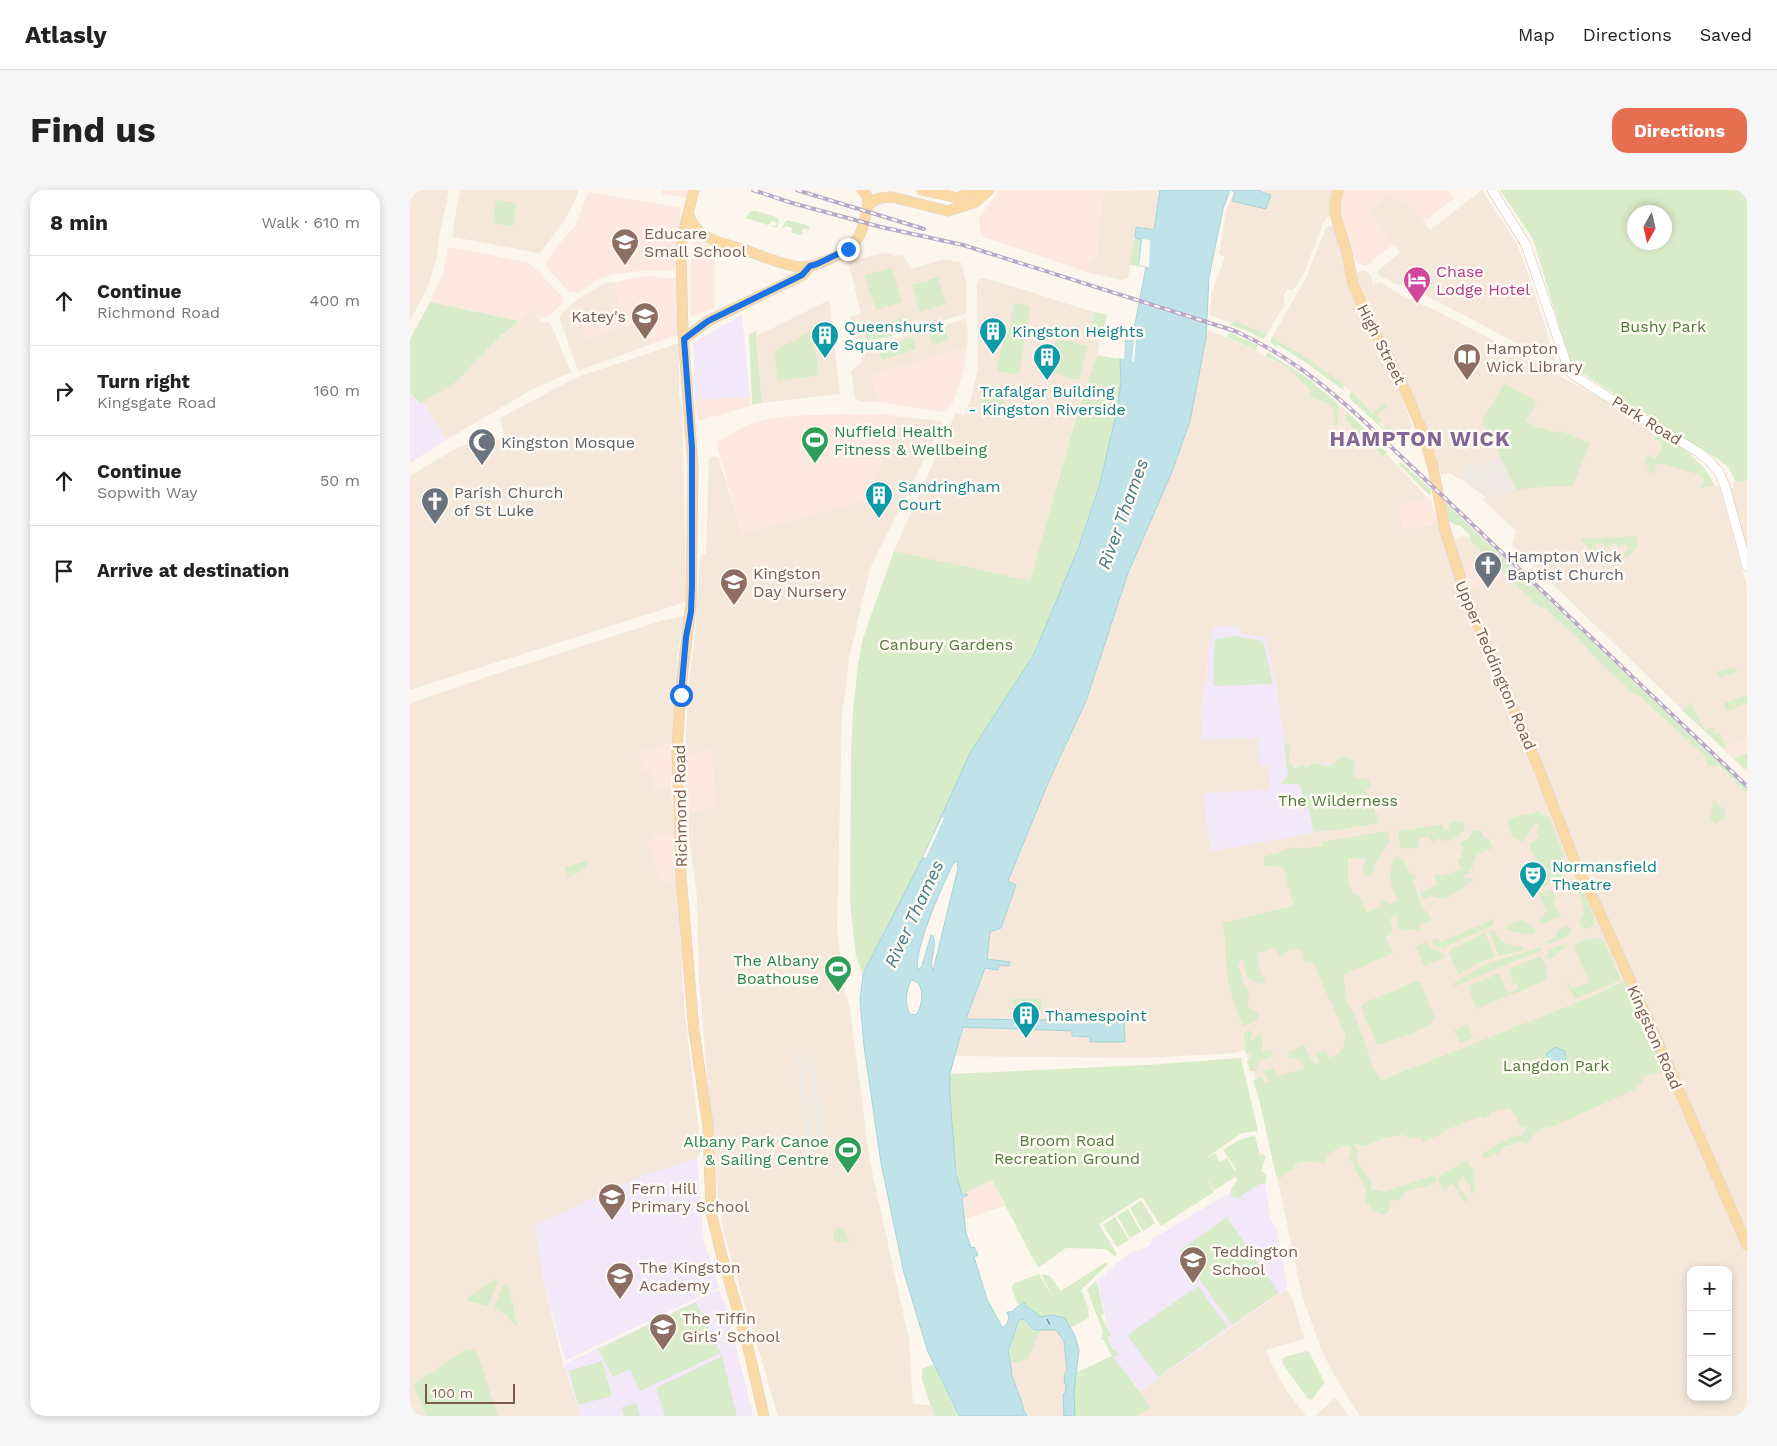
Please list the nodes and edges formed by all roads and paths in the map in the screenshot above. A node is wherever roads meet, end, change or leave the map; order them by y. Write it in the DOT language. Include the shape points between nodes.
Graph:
graph roads {
  1 [pos="694,190"];
  2 [pos="862,190"];
  3 [pos="922,190"];
  4 [pos="976,190"];
  5 [pos="989,190"];
  6 [pos="1338,190"];
  7 [pos="1492,190"];
  8 [pos="869,205"];
  9 [pos="688,213"];
  10 [pos="810,266"];
  11 [pos="683,321"];
  12 [pos="708,321"];
  13 [pos="684,339"];
  14 [pos="1438,497"];
  15 [pos="1747,566"];
  16 [pos="1564,829"];
  17 [pos="1747,1245"];
  18 [pos="764,1416"];
  1 -- 9 [label="main road, Richmond Road"];
  2 -- 8 [label="main road"];
  3 -- 4 [label="main road" via="958,198"];
  5 -- 8 [label="main road" via="976,202 942,211 892,197 876,199"];
  6 -- 14 [label="main road, High Street" via="1336,213 1353,284 1416,415 1433,467"];
  7 -- 15 [label="main road, Park Road" via="1526,245 1569,371 1709,461 1723,482"];
  8 -- 10 [label="main road" via="855,243 841,253"];
  9 -- 10 [label="main road" via="698,232 713,240 786,264"];
  9 -- 11 [label="main road, Richmond Road" via="682,240"];
  10 -- 12 [label="main road" via="802,275"];
  11 -- 12 [label="main road" via="693,324"];
  11 -- 13 [label="main road, Richmond Road"];
  12 -- 13 [label="main road"];
  13 -- 18 [label="main road, Richmond Road" via="693,467 691,605 677,749 686,946 708,1126 711,1212"];
  14 -- 16 [label="main road, Upper Teddington Road" via="1468,602"];
  16 -- 17 [label="main road, Kingston Road" via="1579,872"];
}
